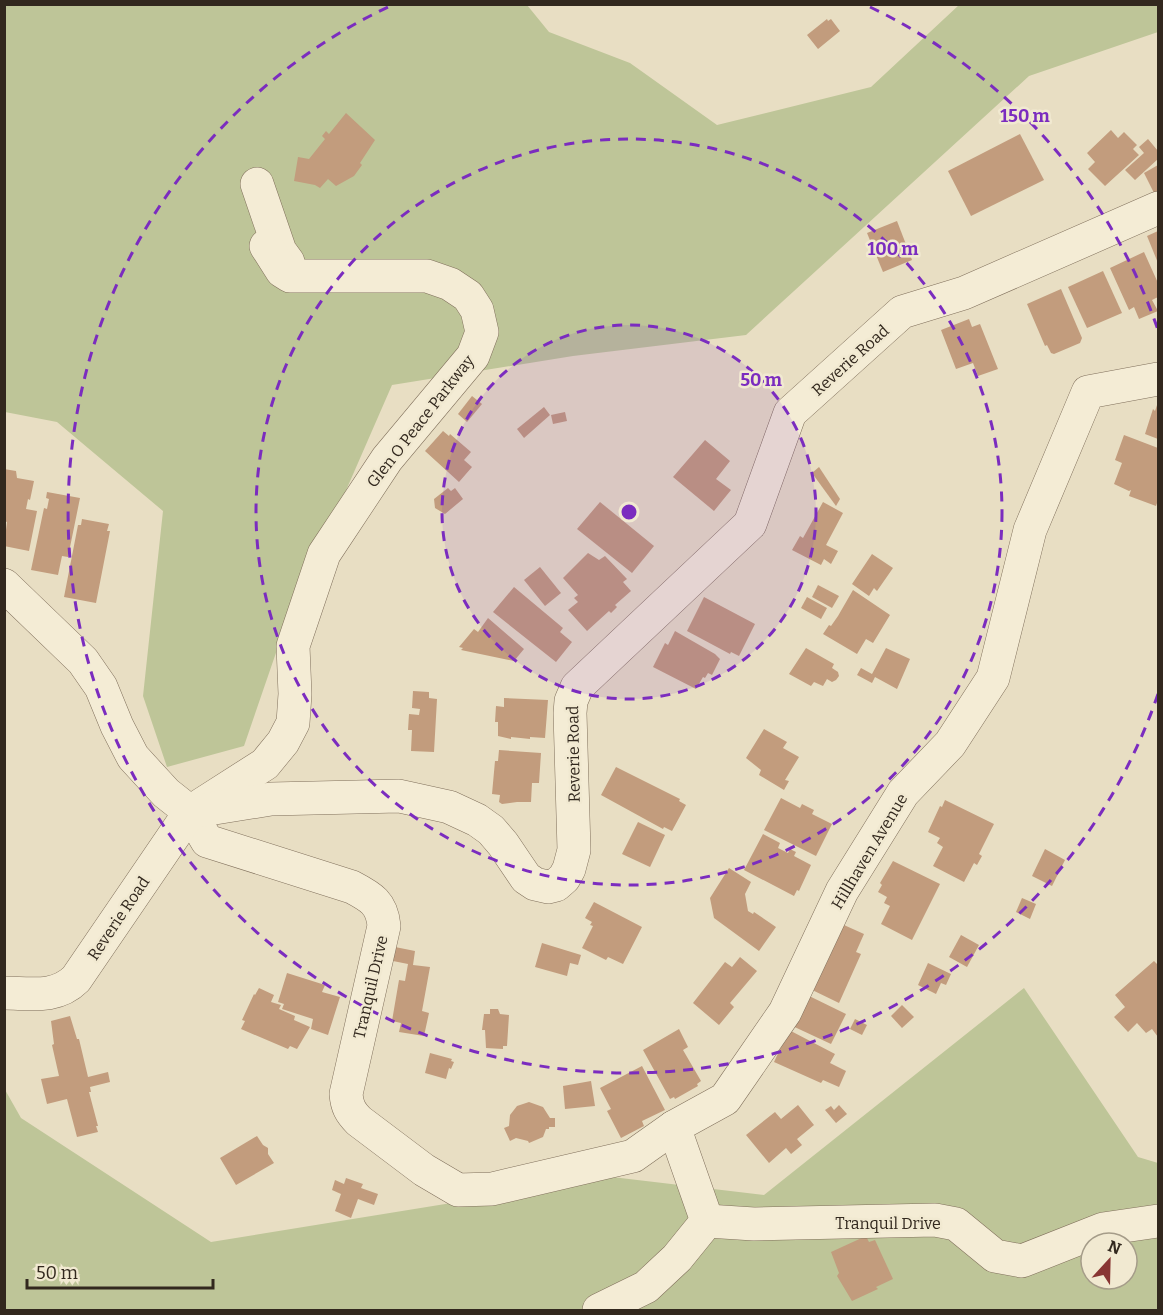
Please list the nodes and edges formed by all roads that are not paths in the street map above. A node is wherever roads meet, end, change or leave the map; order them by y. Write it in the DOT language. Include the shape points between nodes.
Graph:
graph roads {
  1 [pos="257,184"];
  2 [pos="1158,208"];
  3 [pos="267,246"];
  4 [pos="298,276"];
  5 [pos="1158,379"];
  6 [pos="4,585"];
  7 [pos="190,812"];
  8 [pos="4,993"];
  9 [pos="674,1127"];
  10 [pos="707,1221"];
  11 [pos="1158,1221"];
  12 [pos="599,1311"];
  1 -- 4 [label="street" via="280,251"];
  2 -- 7 [label="street, Reverie Road" via="964,293 902,312 790,413 750,524 577,687 570,713 574,850 564,878 556,885 535,884 526,878 503,844 477,820 449,807 399,796 271,799"];
  3 -- 4 [label="street" via="282,271"];
  4 -- 7 [label="street, Glen O Peace Parkway" via="427,276 468,296 477,310 482,332 473,356 387,459 324,554 293,646 293,723 283,742 265,765"];
  5 -- 9 [label="street, Hillhaven Avenue" via="1088,392 1030,530 993,678 950,744 903,793 842,891 785,1012 724,1099"];
  6 -- 7 [label="street, Tranquil Drive" via="83,661 101,687 133,757"];
  7 -- 8 [label="street, Reverie Road" via="68,987 54,993"];
  7 -- 9 [label="street, Tranquil Drive" via="207,841 352,887 368,896 383,912 384,926 348,1082 347,1104 359,1121 424,1170 458,1190 492,1189 633,1156"];
  9 -- 10 [label="street"];
  10 -- 11 [label="street, Tranquil Drive" via="754,1224 935,1220 956,1224 995,1256 1022,1261 1103,1228"];
  10 -- 12 [label="street" via="678,1258 646,1287"];
}
